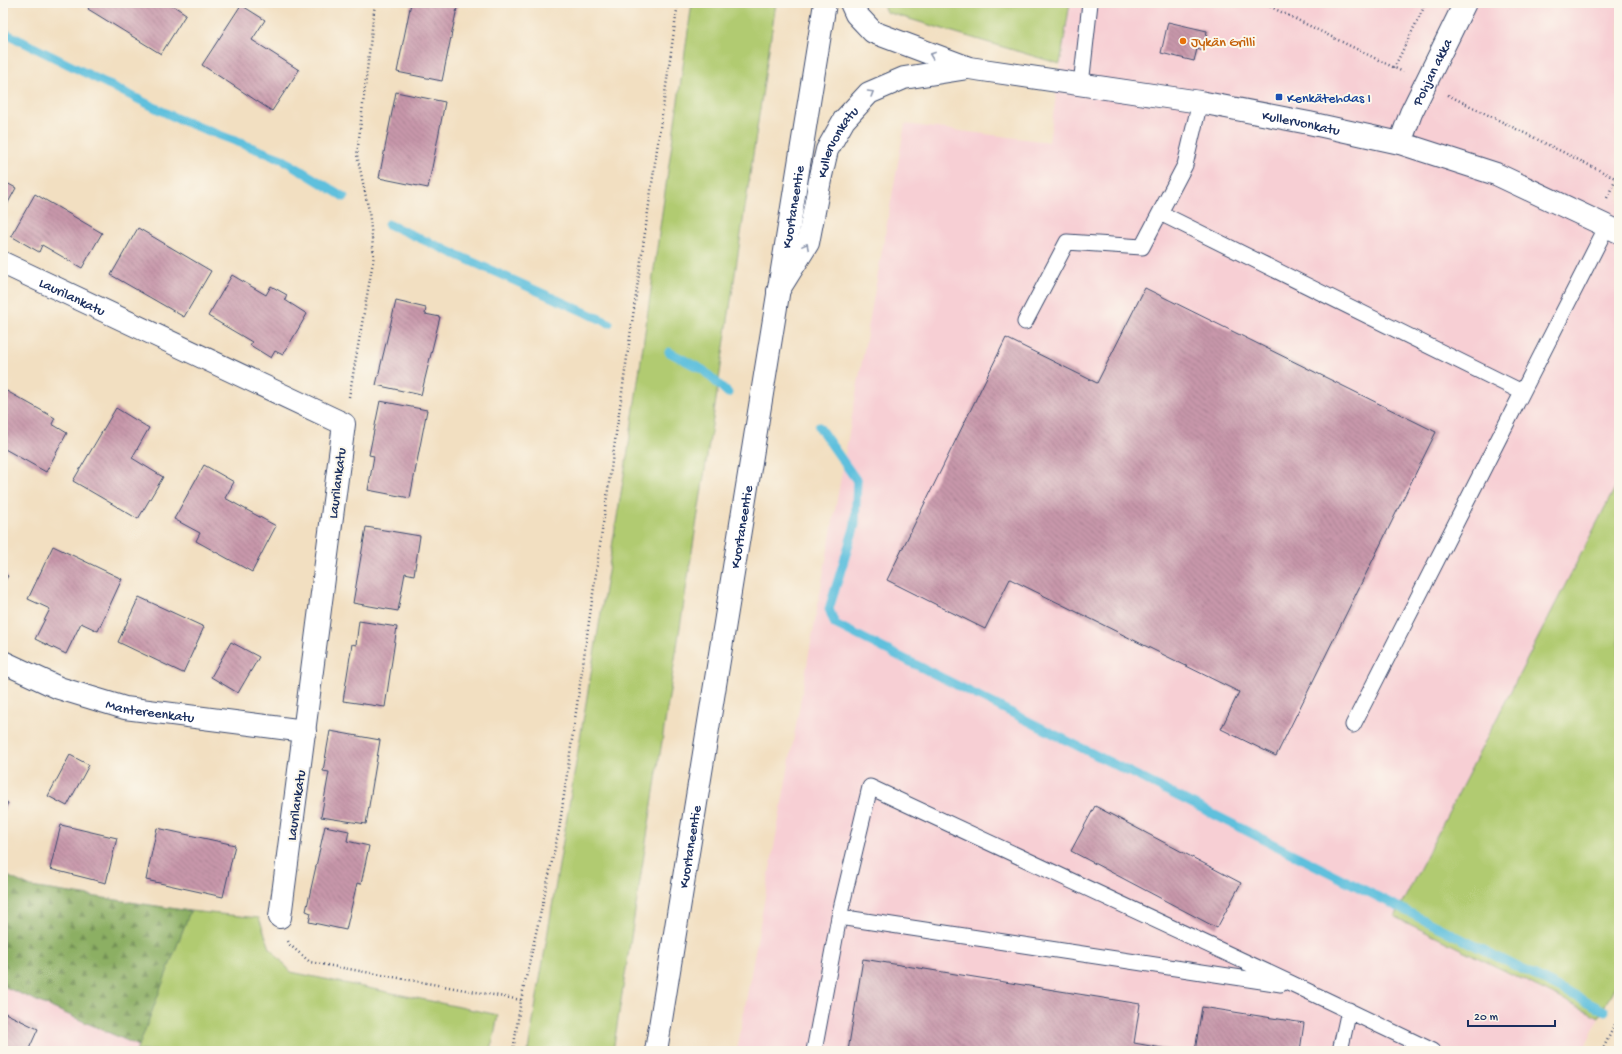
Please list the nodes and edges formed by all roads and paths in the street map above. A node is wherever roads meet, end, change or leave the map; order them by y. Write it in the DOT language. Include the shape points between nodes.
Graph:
graph roads {
  1 [pos="375,3"];
  2 [pos="678,3"];
  3 [pos="825,3"];
  4 [pos="851,3"];
  5 [pos="1090,3"];
  6 [pos="1426,3"];
  7 [pos="1465,3"];
  8 [pos="969,68"];
  9 [pos="1394,68"];
  10 [pos="1081,85"];
  11 [pos="1200,102"];
  12 [pos="1400,143"];
  13 [pos="1160,213"];
  14 [pos="1613,229"];
  15 [pos="3,263"];
  16 [pos="778,291"];
  17 [pos="1024,322"];
  18 [pos="1522,392"];
  19 [pos="344,424"];
  20 [pos="3,662"];
  21 [pos="1353,725"];
  22 [pos="305,731"];
  23 [pos="280,917"];
  24 [pos="839,917"];
  25 [pos="1300,986"];
  26 [pos="521,1000"];
  27 [pos="1349,1010"];
  28 [pos="1619,1016"];
  29 [pos="513,1051"];
  30 [pos="656,1051"];
  31 [pos="814,1051"];
  32 [pos="1340,1051"];
  33 [pos="1433,1051"];
  34 [pos="1602,1051"];
  1 -- 19 [label="path" via="357,155 369,211 374,256"];
  2 -- 26 [label="path" via="559,830"];
  3 -- 16 [label="main road, Kuortaneentie"];
  8 -- 4 [label="main road, Kullervonkatu, one-way" via="873,32 856,14"];
  5 -- 10 [label="lane"];
  6 -- 9 [label="path"];
  7 -- 12 [label="main road, Pohjan akka" via="1411,114"];
  8 -- 10 [label="main road, Kullervonkatu"];
  16 -- 8 [label="main road, Kullervonkatu, one-way" via="808,243 827,150 844,120 869,93 904,78"];
  10 -- 11 [label="main road, Kullervonkatu"];
  11 -- 12 [label="main road, Kullervonkatu"];
  11 -- 13 [label="lane" via="1185,165"];
  12 -- 14 [label="main road, Kullervonkatu" via="1496,174"];
  13 -- 17 [label="lane" via="1142,247 1067,242"];
  13 -- 18 [label="lane"];
  14 -- 18 [label="lane"];
  15 -- 19 [label="main road, Laurilankatu"];
  16 -- 30 [label="main road, Kuortaneentie"];
  18 -- 21 [label="lane"];
  19 -- 22 [label="main road, Laurilankatu"];
  20 -- 22 [label="main road, Mantereenkatu" via="58,688 124,708"];
  22 -- 23 [label="main road, Laurilankatu"];
  23 -- 26 [label="path" via="290,945 310,962"];
  24 -- 25 [label="lane"];
  24 -- 25 [label="lane" via="870,787"];
  24 -- 31 [label="lane"];
  25 -- 27 [label="lane"];
  26 -- 29 [label="path"];
  27 -- 32 [label="lane"];
  27 -- 33 [label="lane"];
  28 -- 34 [label="path"];
}
